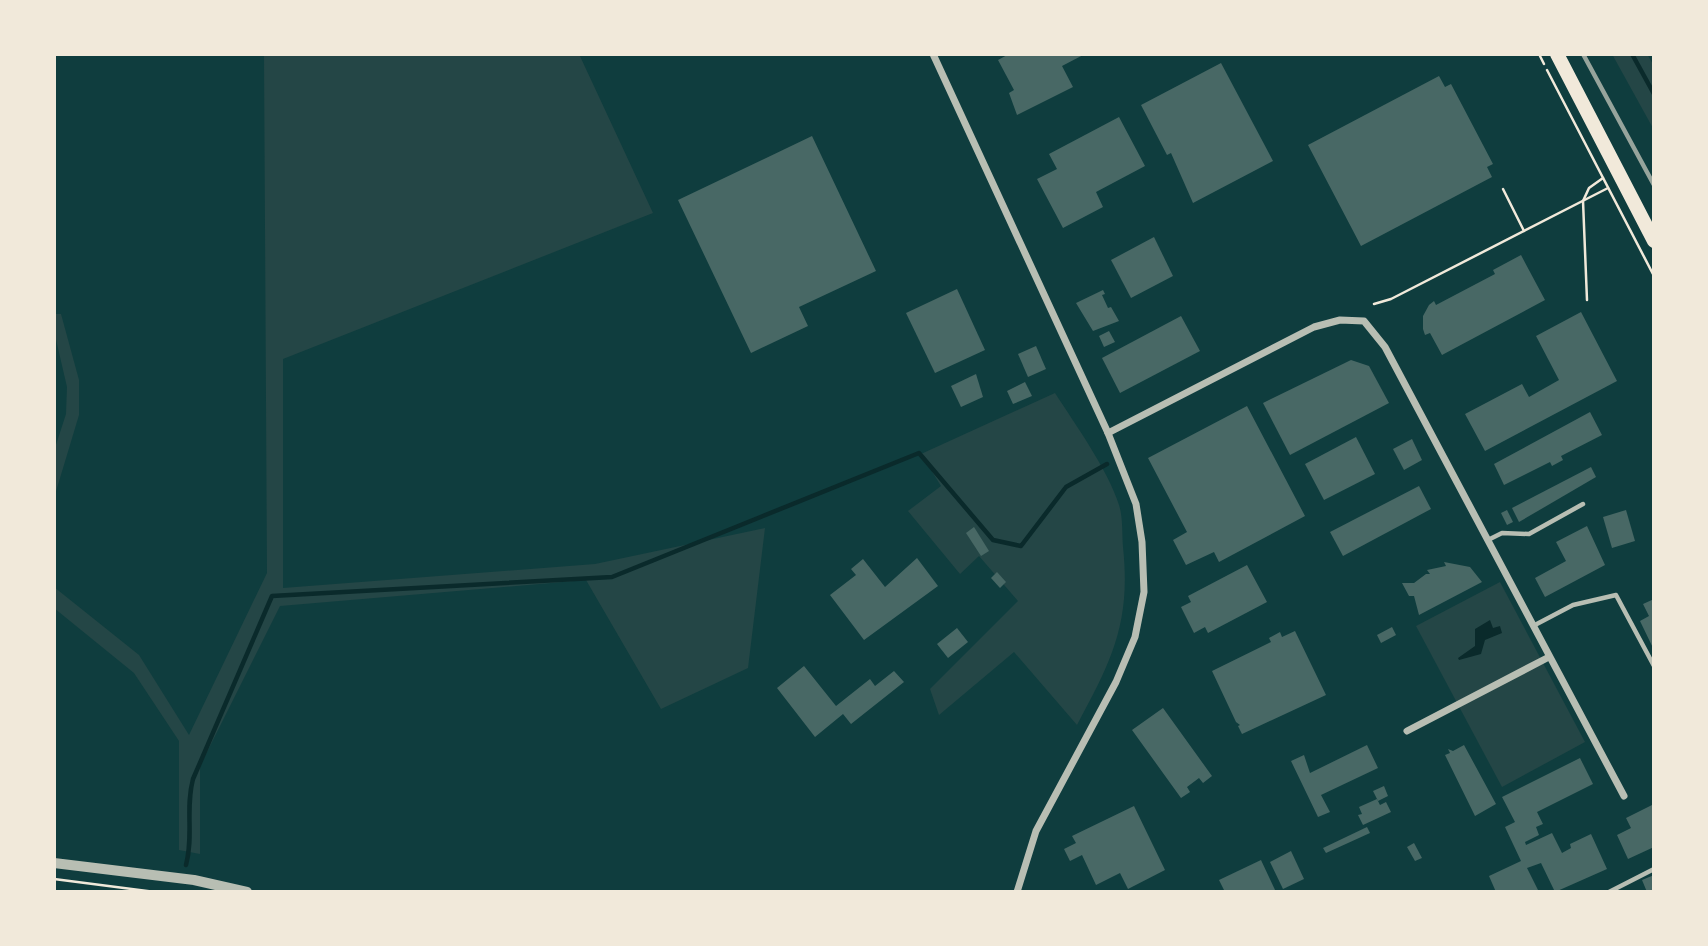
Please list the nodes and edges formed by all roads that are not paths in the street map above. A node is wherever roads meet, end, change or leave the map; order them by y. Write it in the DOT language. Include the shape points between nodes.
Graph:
graph roads {
  1 [pos="933,54"];
  2 [pos="1557,54"];
  3 [pos="1654,241"];
  4 [pos="1108,433"];
  5 [pos="1583,504"];
  6 [pos="1487,540"];
  7 [pos="1533,626"];
  8 [pos="1549,657"];
  9 [pos="1654,666"];
  10 [pos="1407,731"];
  11 [pos="1624,796"];
  12 [pos="54,863"];
  13 [pos="1654,869"];
  14 [pos="247,892"];
  15 [pos="1017,892"];
  16 [pos="1609,892"];
  1 -- 4 [label="street"];
  2 -- 3 [label="main road"];
  4 -- 6 [label="street" via="1314,327 1340,320 1364,321 1385,347"];
  4 -- 15 [label="street" via="1136,504 1144,592 1135,637 1116,682 1036,831"];
  5 -- 6 [label="lane" via="1531,533 1502,533"];
  6 -- 7 [label="street"];
  7 -- 8 [label="street"];
  7 -- 9 [label="lane" via="1573,605 1616,595"];
  8 -- 10 [label="street"];
  8 -- 11 [label="street"];
  12 -- 14 [label="street" via="168,876"];
  13 -- 16 [label="lane"];
}
